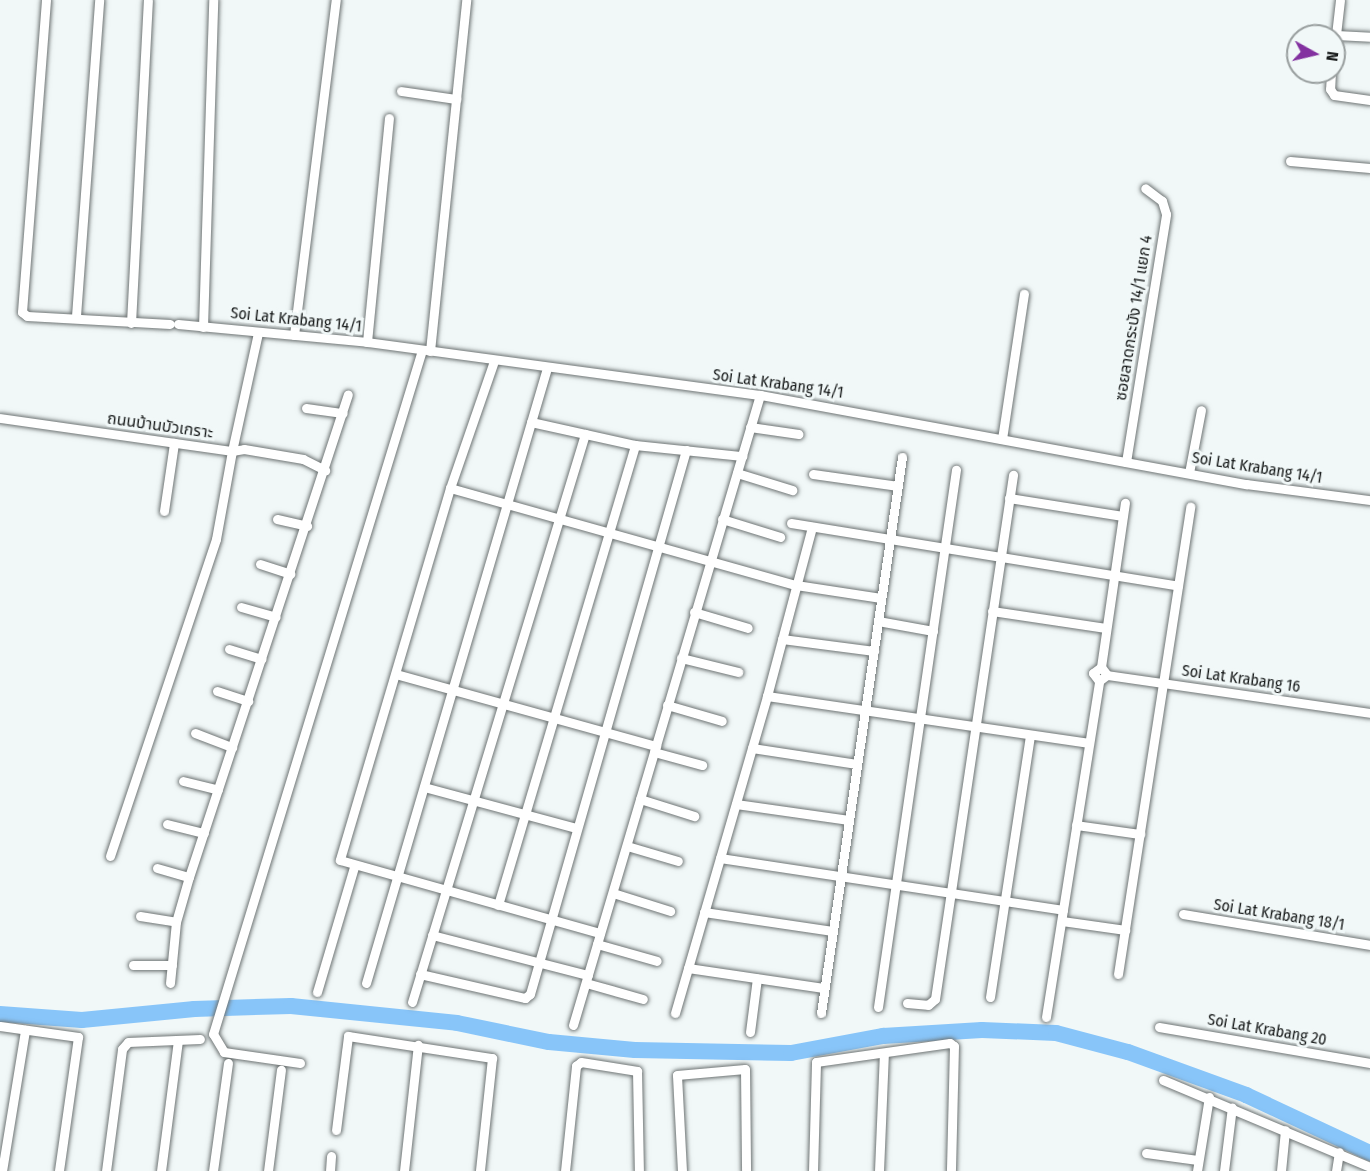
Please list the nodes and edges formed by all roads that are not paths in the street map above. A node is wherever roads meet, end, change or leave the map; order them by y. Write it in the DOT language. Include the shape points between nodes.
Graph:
graph roads {
  1 [pos="46,0"];
  2 [pos="99,0"];
  3 [pos="148,0"];
  4 [pos="213,0"];
  5 [pos="336,0"];
  6 [pos="466,0"];
  7 [pos="1340,0"];
  8 [pos="1337,24"];
  9 [pos="1346,36"];
  10 [pos="1370,38"];
  11 [pos="1331,84"];
  12 [pos="401,91"];
  13 [pos="456,99"];
  14 [pos="1370,100"];
  15 [pos="389,118"];
  16 [pos="1290,161"];
  17 [pos="1370,168"];
  18 [pos="1145,188"];
  19 [pos="1024,294"];
  20 [pos="76,316"];
  21 [pos="131,323"];
  22 [pos="203,327"];
  23 [pos="258,333"];
  24 [pos="294,335"];
  25 [pos="367,342"];
  26 [pos="426,351"];
  27 [pos="494,360"];
  28 [pos="548,368"];
  29 [pos="348,394"];
  30 [pos="760,395"];
  31 [pos="306,408"];
  32 [pos="1201,410"];
  33 [pos="343,413"];
  34 [pos="0,418"];
  35 [pos="531,422"];
  36 [pos="750,427"];
  37 [pos="585,434"];
  38 [pos="798,434"];
  39 [pos="1002,439"];
  40 [pos="174,443"];
  41 [pos="635,445"];
  42 [pos="686,450"];
  43 [pos="231,451"];
  44 [pos="742,456"];
  45 [pos="902,458"];
  46 [pos="1126,462"];
  47 [pos="325,470"];
  48 [pos="956,470"];
  49 [pos="737,473"];
  50 [pos="1189,473"];
  51 [pos="813,474"];
  52 [pos="1012,475"];
  53 [pos="898,486"];
  54 [pos="450,488"];
  55 [pos="792,489"];
  56 [pos="1009,498"];
  57 [pos="1370,500"];
  58 [pos="1125,503"];
  59 [pos="506,504"];
  60 [pos="1190,507"];
  61 [pos="164,511"];
  62 [pos="1123,516"];
  63 [pos="558,518"];
  64 [pos="277,519"];
  65 [pos="722,519"];
  66 [pos="791,523"];
  67 [pos="307,526"];
  68 [pos="812,527"];
  69 [pos="608,533"];
  70 [pos="780,537"];
  71 [pos="890,541"];
  72 [pos="657,546"];
  73 [pos="945,550"];
  74 [pos="1000,558"];
  75 [pos="709,561"];
  76 [pos="260,564"];
  77 [pos="290,574"];
  78 [pos="1114,576"];
  79 [pos="796,585"];
  80 [pos="1178,586"];
  81 [pos="881,598"];
  82 [pos="241,607"];
  83 [pos="992,611"];
  84 [pos="694,612"];
  85 [pos="276,617"];
  86 [pos="878,621"];
  87 [pos="748,628"];
  88 [pos="1106,628"];
  89 [pos="933,631"];
  90 [pos="782,639"];
  91 [pos="229,649"];
  92 [pos="874,651"];
  93 [pos="681,658"];
  94 [pos="262,659"];
  95 [pos="738,672"];
  96 [pos="396,674"];
  97 [pos="1102,674"];
  98 [pos="1162,683"];
  99 [pos="452,690"];
  100 [pos="217,691"];
  101 [pos="768,696"];
  102 [pos="248,701"];
  103 [pos="504,704"];
  104 [pos="668,705"];
  105 [pos="865,710"];
  106 [pos="1370,714"];
  107 [pos="554,718"];
  108 [pos="920,718"];
  109 [pos="722,721"];
  110 [pos="975,727"];
  111 [pos="604,732"];
  112 [pos="195,733"];
  113 [pos="1030,735"];
  114 [pos="1088,743"];
  115 [pos="232,747"];
  116 [pos="752,748"];
  117 [pos="655,749"];
  118 [pos="857,764"];
  119 [pos="702,765"];
  120 [pos="183,781"];
  121 [pos="424,787"];
  122 [pos="218,790"];
  123 [pos="640,799"];
  124 [pos="475,801"];
  125 [pos="736,804"];
  126 [pos="525,814"];
  127 [pos="694,816"];
  128 [pos="849,820"];
  129 [pos="167,824"];
  130 [pos="1076,825"];
  131 [pos="576,828"];
  132 [pos="204,833"];
  133 [pos="1140,834"];
  134 [pos="627,846"];
  135 [pos="110,856"];
  136 [pos="720,858"];
  137 [pos="678,861"];
  138 [pos="354,867"];
  139 [pos="157,868"];
  140 [pos="841,876"];
  141 [pos="189,877"];
  142 [pos="397,878"];
  143 [pos="896,885"];
  144 [pos="445,890"];
  145 [pos="613,893"];
  146 [pos="950,893"];
  147 [pos="1005,901"];
  148 [pos="498,905"];
  149 [pos="1063,910"];
  150 [pos="669,911"];
  151 [pos="704,912"];
  152 [pos="1183,914"];
  153 [pos="140,916"];
  154 [pos="550,919"];
  155 [pos="1062,921"];
  156 [pos="176,922"];
  157 [pos="1125,930"];
  158 [pos="833,931"];
  159 [pos="600,933"];
  160 [pos="432,935"];
  161 [pos="597,944"];
  162 [pos="1370,945"];
  163 [pos="538,961"];
  164 [pos="657,961"];
  165 [pos="133,965"];
  166 [pos="172,965"];
  167 [pos="688,968"];
  168 [pos="420,974"];
  169 [pos="1118,974"];
  170 [pos="758,978"];
  171 [pos="587,979"];
  172 [pos="170,983"];
  173 [pos="366,983"];
  174 [pos="824,988"];
  175 [pos="317,992"];
  176 [pos="990,997"];
  177 [pos="643,999"];
  178 [pos="412,1002"];
  179 [pos="907,1003"];
  180 [pos="878,1007"];
  181 [pos="675,1013"];
  182 [pos="821,1013"];
  183 [pos="1046,1017"];
  184 [pos="573,1025"];
  185 [pos="0,1026"];
  186 [pos="1160,1027"];
  187 [pos="25,1030"];
  188 [pos="750,1032"];
  189 [pos="200,1039"];
  190 [pos="178,1040"];
  191 [pos="418,1045"];
  192 [pos="884,1053"];
  193 [pos="228,1063"];
  194 [pos="300,1063"];
  195 [pos="1370,1063"];
  196 [pos="281,1070"];
  197 [pos="1163,1080"];
  198 [pos="1209,1097"];
  199 [pos="1232,1107"];
  200 [pos="336,1130"];
  201 [pos="1285,1130"];
  202 [pos="1339,1152"];
  203 [pos="1146,1153"];
  204 [pos="331,1156"];
  205 [pos="1198,1160"];
  206 [pos="1370,1167"];
  207 [pos="2,1171"];
  208 [pos="59,1171"];
  209 [pos="106,1171"];
  210 [pos="160,1171"];
  211 [pos="213,1171"];
  212 [pos="267,1171"];
  213 [pos="330,1171"];
  214 [pos="404,1171"];
  215 [pos="480,1171"];
  216 [pos="565,1171"];
  217 [pos="639,1171"];
  218 [pos="682,1171"];
  219 [pos="746,1171"];
  220 [pos="813,1171"];
  221 [pos="879,1171"];
  222 [pos="951,1171"];
  223 [pos="1197,1171"];
  224 [pos="1224,1171"];
  225 [pos="1281,1171"];
  226 [pos="1336,1171"];
  1 -- 20 [label="street, Soi Lat Krabang 14/1" via="22,312 27,316"];
  2 -- 20 [label="street"];
  3 -- 21 [label="street"];
  4 -- 22 [label="street"];
  5 -- 24 [label="street"];
  6 -- 13 [label="street"];
  7 -- 8 [label="street"];
  9 -- 10 [label="street"];
  11 -- 14 [label="street" via="1337,97"];
  12 -- 13 [label="street"];
  13 -- 26 [label="street"];
  15 -- 25 [label="street"];
  16 -- 17 [label="street"];
  18 -- 46 [label="street, ซอยลาดกระบัง 14/1 แยก 4" via="1162,201 1166,214"];
  19 -- 39 [label="street"];
  20 -- 21 [label="street, Soi Lat Krabang 14/1"];
  21 -- 22 [label="street, Soi Lat Krabang 14/1"];
  22 -- 23 [label="street, Soi Lat Krabang 14/1"];
  23 -- 24 [label="street, Soi Lat Krabang 14/1"];
  23 -- 43 [label="street, ถนนบ้านบัวเกราะ"];
  24 -- 25 [label="street, Soi Lat Krabang 14/1"];
  25 -- 26 [label="street, Soi Lat Krabang 14/1"];
  26 -- 27 [label="street, Soi Lat Krabang 14/1"];
  26 -- 194 [label="street" via="215,1023 214,1040 224,1052"];
  27 -- 28 [label="street, Soi Lat Krabang 14/1"];
  27 -- 54 [label="street"];
  28 -- 30 [label="street, Soi Lat Krabang 14/1"];
  28 -- 35 [label="street"];
  29 -- 33 [label="street"];
  30 -- 36 [label="street"];
  30 -- 39 [label="street, Soi Lat Krabang 14/1"];
  31 -- 33 [label="street"];
  32 -- 50 [label="street"];
  33 -- 47 [label="street"];
  34 -- 40 [label="street, ถนนบ้านบัวเกราะ"];
  35 -- 37 [label="street"];
  35 -- 59 [label="street"];
  36 -- 38 [label="street"];
  36 -- 44 [label="street"];
  37 -- 41 [label="street"];
  37 -- 63 [label="street"];
  39 -- 46 [label="street, Soi Lat Krabang 14/1"];
  40 -- 43 [label="street, ถนนบ้านบัวเกราะ"];
  40 -- 61 [label="street"];
  41 -- 42 [label="street"];
  41 -- 69 [label="street"];
  42 -- 44 [label="street"];
  42 -- 72 [label="street"];
  43 -- 47 [label="street" via="244,449 303,459"];
  43 -- 135 [label="street" via="216,539"];
  44 -- 49 [label="street"];
  45 -- 53 [label="street"];
  46 -- 50 [label="street, Soi Lat Krabang 14/1"];
  47 -- 67 [label="street"];
  48 -- 73 [label="street"];
  49 -- 55 [label="street"];
  49 -- 65 [label="street"];
  50 -- 57 [label="street, Soi Lat Krabang 14/1"];
  51 -- 53 [label="street"];
  52 -- 56 [label="street"];
  53 -- 71 [label="street"];
  54 -- 59 [label="street"];
  54 -- 96 [label="street"];
  56 -- 62 [label="street"];
  56 -- 74 [label="street"];
  58 -- 62 [label="street"];
  59 -- 63 [label="street"];
  59 -- 99 [label="street"];
  60 -- 80 [label="street"];
  62 -- 78 [label="street"];
  63 -- 69 [label="street"];
  63 -- 103 [label="street"];
  64 -- 67 [label="street"];
  65 -- 70 [label="street"];
  65 -- 75 [label="street"];
  66 -- 68 [label="street"];
  67 -- 77 [label="street"];
  68 -- 71 [label="street"];
  68 -- 79 [label="street"];
  69 -- 72 [label="street"];
  69 -- 107 [label="street"];
  71 -- 73 [label="street"];
  71 -- 81 [label="street"];
  72 -- 75 [label="street"];
  72 -- 111 [label="street"];
  73 -- 74 [label="street"];
  73 -- 89 [label="street"];
  74 -- 78 [label="street"];
  74 -- 83 [label="street"];
  75 -- 79 [label="street"];
  75 -- 84 [label="street"];
  76 -- 77 [label="street"];
  77 -- 85 [label="street"];
  78 -- 80 [label="street"];
  78 -- 88 [label="street"];
  79 -- 81 [label="street"];
  79 -- 90 [label="street"];
  80 -- 98 [label="street"];
  81 -- 86 [label="street"];
  82 -- 85 [label="street"];
  83 -- 88 [label="street"];
  83 -- 110 [label="street"];
  84 -- 87 [label="street"];
  84 -- 93 [label="street"];
  85 -- 94 [label="street"];
  86 -- 89 [label="street"];
  86 -- 92 [label="street"];
  88 -- 97 [label="street"];
  89 -- 108 [label="street"];
  90 -- 92 [label="street"];
  90 -- 101 [label="street"];
  91 -- 94 [label="street"];
  92 -- 105 [label="street"];
  93 -- 95 [label="street"];
  93 -- 104 [label="street"];
  94 -- 102 [label="street"];
  96 -- 99 [label="street"];
  96 -- 138 [label="street" via="340,860"];
  97 -- 98 [label="street, Soi Lat Krabang 16"];
  97 -- 114 [label="street"];
  98 -- 106 [label="street, Soi Lat Krabang 16"];
  98 -- 133 [label="street"];
  99 -- 103 [label="street"];
  99 -- 121 [label="street"];
  100 -- 102 [label="street"];
  101 -- 105 [label="street"];
  101 -- 116 [label="street"];
  102 -- 115 [label="street"];
  103 -- 107 [label="street"];
  103 -- 124 [label="street"];
  104 -- 109 [label="street"];
  104 -- 117 [label="street"];
  105 -- 108 [label="street"];
  105 -- 118 [label="street"];
  107 -- 111 [label="street"];
  107 -- 126 [label="street"];
  108 -- 110 [label="street"];
  108 -- 143 [label="street"];
  110 -- 113 [label="street"];
  110 -- 146 [label="street"];
  111 -- 117 [label="street"];
  111 -- 131 [label="street"];
  112 -- 115 [label="street"];
  113 -- 114 [label="street"];
  113 -- 147 [label="street"];
  114 -- 130 [label="street"];
  115 -- 122 [label="street"];
  116 -- 118 [label="street"];
  116 -- 125 [label="street"];
  117 -- 119 [label="street"];
  117 -- 123 [label="street"];
  118 -- 128 [label="street"];
  120 -- 122 [label="street"];
  121 -- 124 [label="street"];
  121 -- 142 [label="street"];
  122 -- 132 [label="street"];
  123 -- 127 [label="street"];
  123 -- 134 [label="street"];
  124 -- 126 [label="street"];
  124 -- 144 [label="street"];
  125 -- 128 [label="street"];
  125 -- 136 [label="street"];
  126 -- 131 [label="street"];
  126 -- 148 [label="street"];
  128 -- 140 [label="street"];
  129 -- 132 [label="street"];
  130 -- 133 [label="street"];
  130 -- 149 [label="street"];
  131 -- 154 [label="street"];
  132 -- 141 [label="street"];
  133 -- 157 [label="street"];
  134 -- 137 [label="street"];
  134 -- 145 [label="street"];
  136 -- 140 [label="street"];
  136 -- 151 [label="street"];
  138 -- 142 [label="street"];
  138 -- 175 [label="street"];
  139 -- 141 [label="street"];
  140 -- 143 [label="street"];
  140 -- 158 [label="street"];
  141 -- 156 [label="street"];
  142 -- 144 [label="street"];
  142 -- 173 [label="street"];
  143 -- 146 [label="street"];
  143 -- 180 [label="street"];
  144 -- 148 [label="street"];
  144 -- 160 [label="street"];
  145 -- 150 [label="street"];
  145 -- 159 [label="street"];
  146 -- 147 [label="street"];
  146 -- 179 [label="street" via="934,999 928,1005"];
  147 -- 149 [label="street"];
  147 -- 176 [label="street"];
  148 -- 154 [label="street"];
  149 -- 155 [label="street"];
  151 -- 158 [label="street"];
  151 -- 167 [label="street"];
  152 -- 162 [label="street, Soi Lat Krabang 18/1"];
  153 -- 156 [label="street"];
  154 -- 159 [label="street"];
  154 -- 163 [label="street"];
  155 -- 157 [label="street"];
  155 -- 183 [label="street"];
  156 -- 166 [label="street"];
  157 -- 169 [label="street"];
  158 -- 174 [label="street"];
  159 -- 161 [label="street"];
  160 -- 163 [label="street"];
  160 -- 168 [label="street"];
  161 -- 164 [label="street"];
  161 -- 171 [label="street"];
  163 -- 168 [label="street" via="532,990 525,998"];
  163 -- 171 [label="street"];
  165 -- 166 [label="street"];
  166 -- 172 [label="street"];
  167 -- 170 [label="street"];
  167 -- 181 [label="street"];
  168 -- 178 [label="street"];
  170 -- 174 [label="street"];
  170 -- 188 [label="street"];
  171 -- 177 [label="street"];
  171 -- 184 [label="street"];
  174 -- 182 [label="street"];
  185 -- 187 [label="street"];
  186 -- 195 [label="street, Soi Lat Krabang 20"];
  187 -- 207 [label="street"];
  187 -- 208 [label="street" via="73,1036 80,1044"];
  189 -- 190 [label="street"];
  190 -- 209 [label="street" via="128,1042 122,1049"];
  190 -- 210 [label="street"];
  191 -- 200 [label="street" via="348,1036"];
  191 -- 214 [label="street"];
  191 -- 215 [label="street" via="492,1058"];
  192 -- 220 [label="street" via="816,1062"];
  192 -- 221 [label="street"];
  192 -- 222 [label="street" via="953,1044"];
  193 -- 211 [label="street"];
  196 -- 212 [label="street"];
  197 -- 198 [label="street"];
  198 -- 199 [label="street"];
  198 -- 205 [label="street"];
  199 -- 201 [label="street"];
  199 -- 224 [label="street"];
  201 -- 202 [label="street"];
  201 -- 225 [label="street"];
  202 -- 206 [label="street"];
  202 -- 226 [label="street"];
  203 -- 205 [label="street"];
  204 -- 213 [label="street"];
  205 -- 223 [label="street"];
  216 -- 217 [label="street" via="576,1066 581,1062 637,1071"];
  218 -- 219 [label="street" via="677,1075 745,1069"];
}
